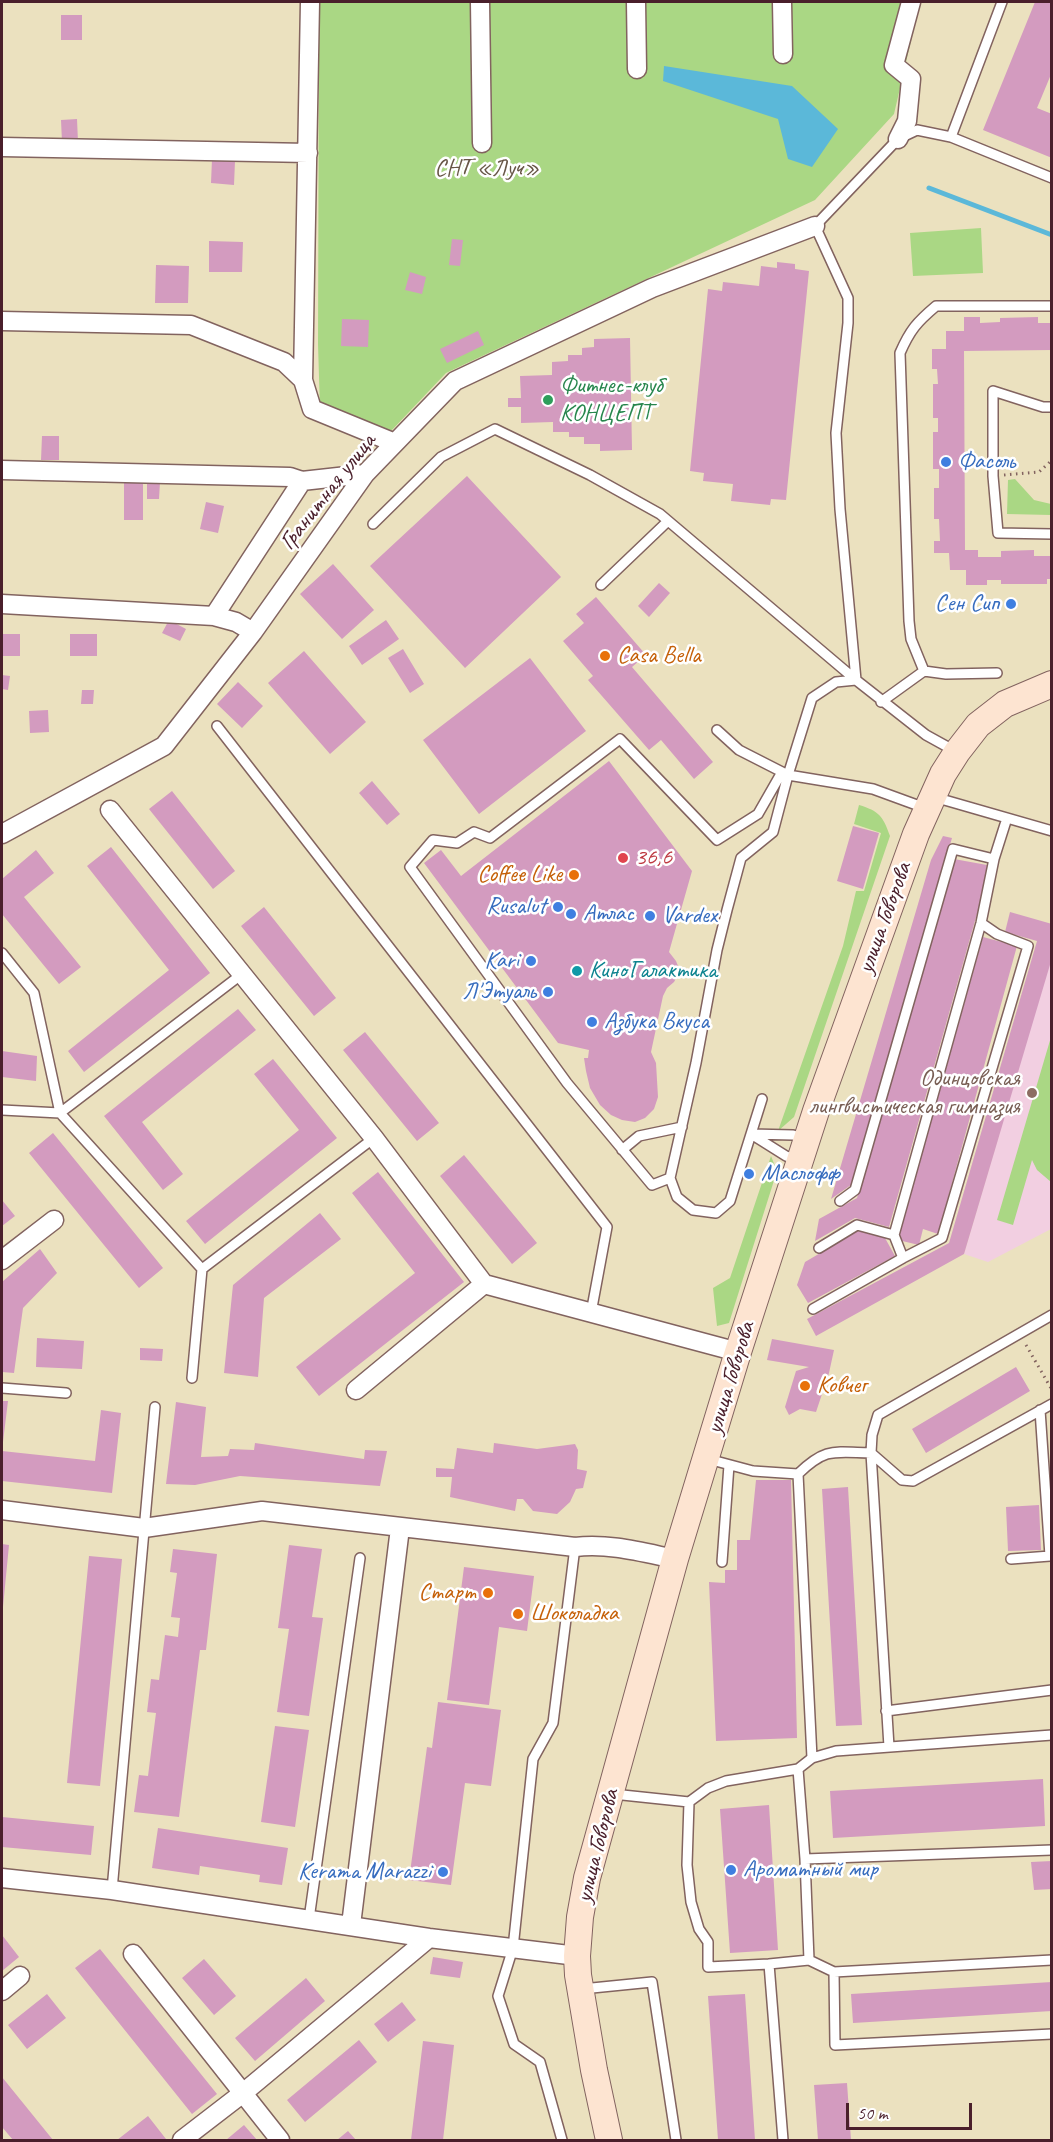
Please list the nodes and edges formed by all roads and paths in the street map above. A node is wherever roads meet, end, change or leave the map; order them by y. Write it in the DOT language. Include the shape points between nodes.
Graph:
graph roads {
  1 [pos="310,2"];
  2 [pos="480,2"];
  3 [pos="636,2"];
  4 [pos="782,2"];
  5 [pos="912,2"];
  6 [pos="1002,2"];
  7 [pos="783,54"];
  8 [pos="637,69"];
  9 [pos="951,137"];
  10 [pos="898,139"];
  11 [pos="482,143"];
  12 [pos="2,147"];
  13 [pos="308,153"];
  14 [pos="1052,178"];
  15 [pos="815,226"];
  16 [pos="1052,306"];
  17 [pos="2,321"];
  18 [pos="303,380"];
  19 [pos="1052,407"];
  20 [pos="395,443"];
  21 [pos="1052,460"];
  22 [pos="2,470"];
  23 [pos="365,474"];
  24 [pos="993,476"];
  25 [pos="302,481"];
  26 [pos="668,521"];
  27 [pos="374,524"];
  28 [pos="1052,534"];
  29 [pos="601,585"];
  30 [pos="2,604"];
  31 [pos="214,616"];
  32 [pos="253,632"];
  33 [pos="924,671"];
  34 [pos="997,674"];
  35 [pos="856,681"];
  36 [pos="1052,684"];
  37 [pos="881,702"];
  38 [pos="217,726"];
  39 [pos="717,730"];
  40 [pos="957,752"];
  41 [pos="785,773"];
  42 [pos="929,802"];
  43 [pos="110,810"];
  44 [pos="1007,818"];
  45 [pos="1052,831"];
  46 [pos="2,834"];
  47 [pos="994,859"];
  48 [pos="981,923"];
  49 [pos="2,953"];
  50 [pos="242,974"];
  51 [pos="762,1099"];
  52 [pos="2,1110"];
  53 [pos="60,1113"];
  54 [pos="682,1127"];
  55 [pos="751,1134"];
  56 [pos="374,1138"];
  57 [pos="622,1150"];
  58 [pos="803,1150"];
  59 [pos="670,1178"];
  60 [pos="840,1201"];
  61 [pos="54,1220"];
  62 [pos="894,1235"];
  63 [pos="819,1248"];
  64 [pos="903,1258"];
  65 [pos="2,1260"];
  66 [pos="202,1269"];
  67 [pos="484,1284"];
  68 [pos="813,1309"];
  69 [pos="591,1313"];
  70 [pos="1052,1314"];
  71 [pos="1020,1333"];
  72 [pos="738,1352"];
  73 [pos="192,1378"];
  74 [pos="2,1388"];
  75 [pos="356,1390"];
  76 [pos="1052,1390"];
  77 [pos="66,1392"];
  78 [pos="1052,1404"];
  79 [pos="155,1407"];
  80 [pos="1040,1410"];
  81 [pos="871,1453"];
  82 [pos="717,1462"];
  83 [pos="798,1474"];
  84 [pos="2,1510"];
  85 [pos="144,1528"];
  86 [pos="400,1528"];
  87 [pos="575,1547"];
  88 [pos="360,1558"];
  89 [pos="675,1559"];
  90 [pos="1011,1559"];
  91 [pos="722,1562"];
  92 [pos="1052,1690"];
  93 [pos="886,1712"];
  94 [pos="1052,1735"];
  95 [pos="889,1748"];
  96 [pos="812,1758"];
  97 [pos="798,1769"];
  98 [pos="611,1794"];
  99 [pos="689,1802"];
  100 [pos="1052,1850"];
  101 [pos="805,1859"];
  102 [pos="2,1878"];
  103 [pos="111,1890"];
  104 [pos="309,1919"];
  105 [pos="351,1925"];
  106 [pos="429,1938"];
  107 [pos="513,1948"];
  108 [pos="133,1954"];
  109 [pos="577,1956"];
  110 [pos="809,1960"];
  111 [pos="1052,1960"];
  112 [pos="769,1964"];
  113 [pos="834,1972"];
  114 [pos="20,1976"];
  115 [pos="579,1989"];
  116 [pos="2,1991"];
  117 [pos="1052,2034"];
  118 [pos="243,2093"];
  119 [pos="182,2140"];
  120 [pos="280,2140"];
  121 [pos="562,2140"];
  122 [pos="609,2140"];
  123 [pos="676,2140"];
  124 [pos="783,2140"];
  1 -- 13 [label="street"];
  2 -- 11 [label="street"];
  3 -- 8 [label="street"];
  4 -- 7 [label="street"];
  5 -- 10 [label="street" via="894,65 911,79 908,121"];
  6 -- 9 [label="lane"];
  9 -- 10 [label="lane" via="917,130"];
  9 -- 14 [label="lane"];
  10 -- 15 [label="lane"];
  12 -- 13 [label="street"];
  13 -- 18 [label="street"];
  15 -- 20 [label="street, Гранитная улица" via="652,288 455,381"];
  15 -- 35 [label="lane" via="848,298 836,433"];
  16 -- 33 [label="lane" via="936,306 911,329 900,353 909,621 911,639"];
  17 -- 18 [label="street" via="191,325 284,362"];
  18 -- 20 [label="street" via="312,409"];
  19 -- 24 [label="lane" via="993,391"];
  20 -- 23 [label="street, Гранитная улица"];
  21 -- 24 [label="path" via="1040,472"];
  22 -- 25 [label="street" via="290,477"];
  23 -- 25 [label="street"];
  23 -- 32 [label="street, Гранитная улица"];
  24 -- 28 [label="lane" via="998,533"];
  25 -- 31 [label="street"];
  26 -- 27 [label="lane" via="590,475 495,429 441,457"];
  26 -- 29 [label="lane"];
  26 -- 35 [label="lane"];
  30 -- 31 [label="street"];
  31 -- 32 [label="street"];
  32 -- 46 [label="street, Гранитная улица" via="164,746"];
  33 -- 34 [label="lane"];
  33 -- 37 [label="lane"];
  35 -- 37 [label="lane"];
  35 -- 41 [label="lane" via="836,682 812,698"];
  36 -- 40 [label="main road, улица Говорова" via="996,710"];
  37 -- 40 [label="lane"];
  38 -- 69 [label="lane" via="607,1227"];
  39 -- 41 [label="lane" via="739,750"];
  40 -- 42 [label="main road, улица Говорова"];
  41 -- 42 [label="lane"];
  41 -- 54 [label="lane" via="773,832 741,858 717,950"];
  41 -- 57 [label="lane" via="758,814 717,840 620,739 490,838 474,832 457,843 433,840 410,867 567,1083"];
  42 -- 44 [label="lane"];
  42 -- 58 [label="main road, улица Говорова"];
  43 -- 50 [label="street"];
  44 -- 45 [label="lane"];
  44 -- 47 [label="lane"];
  47 -- 48 [label="lane"];
  47 -- 60 [label="lane" via="953,849 855,1190"];
  48 -- 62 [label="lane"];
  48 -- 64 [label="lane" via="1028,946 942,1238"];
  49 -- 53 [label="lane" via="34,993"];
  50 -- 53 [label="lane"];
  50 -- 56 [label="street"];
  51 -- 55 [label="lane"];
  52 -- 53 [label="lane"];
  53 -- 66 [label="lane"];
  54 -- 57 [label="lane" via="639,1136"];
  54 -- 59 [label="lane"];
  55 -- 58 [label="lane" via="786,1156"];
  55 -- 58 [label="lane" via="793,1135"];
  55 -- 59 [label="lane" via="730,1201 716,1213 693,1210 677,1197"];
  56 -- 66 [label="lane"];
  56 -- 67 [label="street"];
  57 -- 59 [label="lane" via="652,1185"];
  58 -- 72 [label="main road, улица Говорова"];
  61 -- 65 [label="street"];
  62 -- 63 [label="lane" via="857,1225"];
  62 -- 64 [label="lane"];
  64 -- 68 [label="lane"];
  66 -- 73 [label="lane"];
  67 -- 69 [label="street"];
  67 -- 75 [label="street"];
  69 -- 72 [label="street"];
  70 -- 71 [label="lane"];
  71 -- 76 [label="path"];
  71 -- 81 [label="lane" via="878,1415"];
  72 -- 82 [label="main road, улица Говорова"];
  74 -- 77 [label="lane"];
  78 -- 80 [label="lane"];
  79 -- 85 [label="lane"];
  80 -- 81 [label="lane" via="913,1480 902,1480"];
  80 -- 90 [label="lane" via="1050,1556"];
  81 -- 83 [label="lane" via="829,1452"];
  81 -- 93 [label="lane"];
  82 -- 83 [label="lane" via="753,1471"];
  82 -- 89 [label="main road, улица Говорова"];
  82 -- 91 [label="lane"];
  83 -- 96 [label="lane"];
  84 -- 85 [label="street"];
  85 -- 86 [label="street" via="262,1511"];
  85 -- 103 [label="lane"];
  86 -- 87 [label="street"];
  86 -- 105 [label="street"];
  87 -- 89 [label="street" via="618,1547"];
  87 -- 107 [label="lane" via="553,1723 533,1759"];
  88 -- 104 [label="lane"];
  89 -- 98 [label="main road, улица Говорова"];
  92 -- 93 [label="lane"];
  93 -- 95 [label="lane"];
  94 -- 95 [label="lane"];
  95 -- 96 [label="lane" via="836,1751"];
  96 -- 97 [label="lane"];
  97 -- 99 [label="lane" via="726,1781"];
  97 -- 101 [label="lane"];
  98 -- 99 [label="lane"];
  98 -- 109 [label="main road, улица Говорова" via="587,1878"];
  99 -- 112 [label="lane" via="687,1865 691,1902 699,1929 708,1942 708,1967"];
  100 -- 101 [label="lane"];
  101 -- 110 [label="lane"];
  102 -- 103 [label="street"];
  103 -- 104 [label="street"];
  104 -- 105 [label="street"];
  105 -- 106 [label="street"];
  106 -- 107 [label="street"];
  106 -- 118 [label="street"];
  107 -- 109 [label="street"];
  107 -- 121 [label="lane" via="498,1996 513,2044 540,2062"];
  108 -- 118 [label="street"];
  109 -- 115 [label="main road, улица Говорова"];
  110 -- 112 [label="lane"];
  110 -- 113 [label="lane"];
  111 -- 113 [label="lane"];
  112 -- 124 [label="lane"];
  113 -- 117 [label="lane" via="836,2045"];
  114 -- 116 [label="street"];
  115 -- 122 [label="main road, улица Говорова"];
  115 -- 123 [label="lane" via="652,1982"];
  118 -- 119 [label="street"];
  118 -- 120 [label="street"];
}
